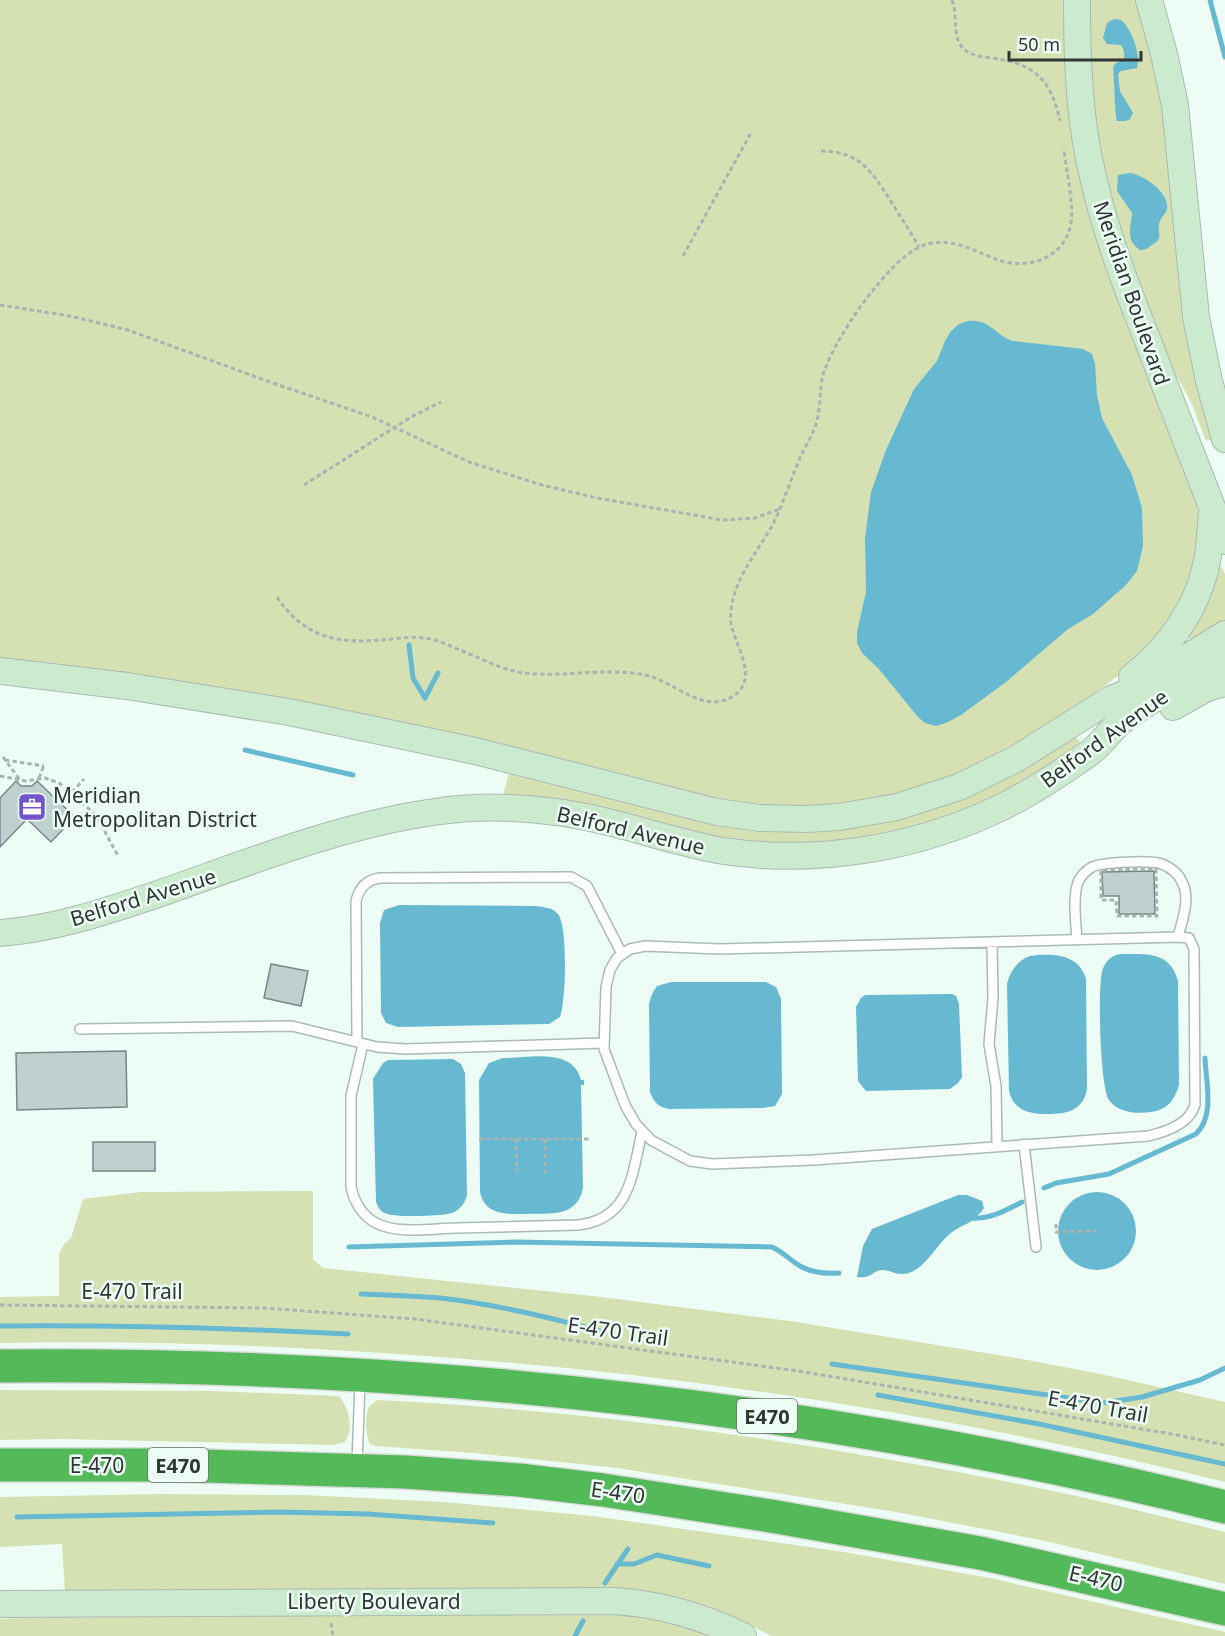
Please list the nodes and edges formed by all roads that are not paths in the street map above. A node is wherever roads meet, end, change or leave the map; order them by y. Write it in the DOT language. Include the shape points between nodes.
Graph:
graph roads {
  1 [pos="1077,0"];
  2 [pos="1149,0"];
  3 [pos="1225,439"];
  4 [pos="1213,509"];
  5 [pos="1225,542"];
  6 [pos="1225,634"];
  7 [pos="1225,655"];
  8 [pos="0,671"];
  9 [pos="1225,683"];
  10 [pos="1111,699"];
  11 [pos="1091,752"];
  12 [pos="0,933"];
  13 [pos="1178,937"];
  14 [pos="1077,940"];
  15 [pos="992,943"];
  16 [pos="622,954"];
  17 [pos="80,1029"];
  18 [pos="360,1043"];
  19 [pos="603,1043"];
  20 [pos="642,1132"];
  21 [pos="1024,1144"];
  22 [pos="997,1145"];
  23 [pos="1036,1247"];
  24 [pos="0,1366"];
  25 [pos="360,1374"];
  26 [pos="0,1465"];
  27 [pos="356,1470"];
  28 [pos="1225,1507"];
  29 [pos="0,1604"];
  30 [pos="1225,1609"];
  31 [pos="743,1636"];
  1 -- 4 [label="main road, Meridian Boulevard" via="1082,112 1105,225"];
  2 -- 3 [label="main road" via="1175,105 1194,303"];
  4 -- 5 [label="main road, Meridian Boulevard"];
  4 -- 10 [label="main road" via="1207,561 1189,611 1161,651"];
  6 -- 10 [label="main road, Belford Avenue" via="1136,689"];
  7 -- 11 [label="main road, Belford Avenue" via="1124,719"];
  8 -- 10 [label="main road, Belford Avenue" via="289,712 475,751 717,812 790,819 861,814 937,795 1016,759"];
  9 -- 11 [label="main road" via="1196,693 1131,734"];
  11 -- 12 [label="main road, Belford Avenue" via="1023,796 982,816 924,837 863,850 811,855 748,853 545,811 440,811 394,818 331,835 104,912"];
  13 -- 14 [label="lane"];
  13 -- 14 [label="lane" via="1185,904 1183,883 1163,865 1140,862 1096,865 1084,873 1076,891"];
  13 -- 21 [label="lane" via="1189,938 1194,952 1196,1101 1190,1116 1166,1131 1148,1136"];
  14 -- 15 [label="lane"];
  15 -- 16 [label="lane" via="720,949 645,946"];
  15 -- 22 [label="lane" via="989,1044 995,1081"];
  16 -- 18 [label="lane" via="587,886 571,877 373,879 360,890 356,902"];
  16 -- 19 [label="lane" via="608,979"];
  17 -- 18 [label="lane" via="292,1026"];
  18 -- 19 [label="lane" via="405,1049"];
  18 -- 20 [label="lane" via="351,1096 351,1186 362,1211 379,1224 419,1229 578,1225 598,1221 625,1198"];
  19 -- 20 [label="lane" via="622,1096"];
  20 -- 22 [label="lane" via="664,1149 701,1163 834,1159"];
  21 -- 22 [label="lane"];
  21 -- 23 [label="lane"];
  24 -- 25 [label="highway, E470"];
  25 -- 27 [label="lane"];
  25 -- 28 [label="highway, E470" via="560,1390 789,1419 1006,1458"];
  26 -- 27 [label="highway, E-470 / E470"];
  27 -- 30 [label="highway, E-470 / E470" via="519,1480 760,1514 980,1553"];
  29 -- 31 [label="main road, Liberty Boulevard" via="614,1601 684,1612"];
}
